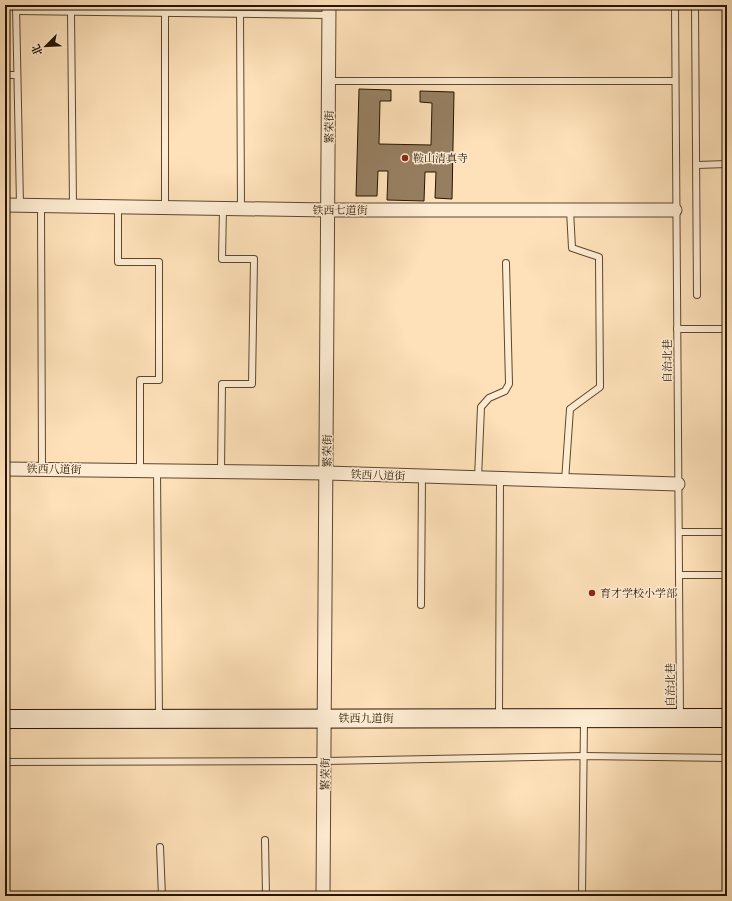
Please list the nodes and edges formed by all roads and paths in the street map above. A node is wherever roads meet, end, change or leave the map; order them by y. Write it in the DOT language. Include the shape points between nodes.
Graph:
graph roads {
  1 [pos="156,5"];
  2 [pos="675,5"];
  3 [pos="695,5"];
  4 [pos="16,8"];
  5 [pos="329,10"];
  6 [pos="72,12"];
  7 [pos="156,13"];
  8 [pos="165,13"];
  9 [pos="240,14"];
  10 [pos="5,75"];
  11 [pos="17,75"];
  12 [pos="329,81"];
  13 [pos="675,81"];
  14 [pos="727,164"];
  15 [pos="697,165"];
  16 [pos="5,205"];
  17 [pos="41,205"];
  18 [pos="20,206"];
  19 [pos="73,206"];
  20 [pos="118,206"];
  21 [pos="165,207"];
  22 [pos="223,208"];
  23 [pos="241,208"];
  24 [pos="328,210"];
  25 [pos="570,210"];
  26 [pos="675,210"];
  27 [pos="506,263"];
  28 [pos="697,295"];
  29 [pos="677,329"];
  30 [pos="727,329"];
  31 [pos="5,469"];
  32 [pos="42,469"];
  33 [pos="140,470"];
  34 [pos="158,471"];
  35 [pos="221,472"];
  36 [pos="327,473"];
  37 [pos="422,476"];
  38 [pos="478,478"];
  39 [pos="500,478"];
  40 [pos="565,481"];
  41 [pos="678,484"];
  42 [pos="679,532"];
  43 [pos="727,532"];
  44 [pos="679,575"];
  45 [pos="727,575"];
  46 [pos="421,605"];
  47 [pos="325,718"];
  48 [pos="499,718"];
  49 [pos="584,718"];
  50 [pos="680,718"];
  51 [pos="727,718"];
  52 [pos="5,719"];
  53 [pos="158,719"];
  54 [pos="584,756"];
  55 [pos="727,758"];
  56 [pos="325,761"];
  57 [pos="5,762"];
  58 [pos="265,840"];
  59 [pos="160,848"];
  60 [pos="162,896"];
  61 [pos="266,896"];
  62 [pos="323,896"];
  63 [pos="582,896"];
  1 -- 7 [label="lane"];
  2 -- 13 [label="lane, 自治北巷"];
  3 -- 15 [label="lane"];
  4 -- 6 [label="lane"];
  4 -- 11 [label="lane"];
  5 -- 9 [label="lane"];
  5 -- 12 [label="street, 繁荣街"];
  6 -- 7 [label="lane"];
  6 -- 19 [label="lane"];
  7 -- 8 [label="lane"];
  8 -- 9 [label="lane"];
  8 -- 21 [label="lane"];
  9 -- 23 [label="lane"];
  10 -- 11 [label="lane"];
  11 -- 18 [label="lane"];
  12 -- 13 [label="lane"];
  12 -- 24 [label="street, 繁荣街"];
  13 -- 26 [label="lane, 自治北巷"];
  14 -- 15 [label="lane"];
  15 -- 28 [label="lane"];
  16 -- 18 [label="street, 铁西七道街"];
  17 -- 18 [label="street, 铁西七道街"];
  17 -- 19 [label="street, 铁西七道街"];
  17 -- 32 [label="lane"];
  19 -- 20 [label="street, 铁西七道街"];
  20 -- 21 [label="street, 铁西七道街"];
  20 -- 33 [label="lane" via="118,262 159,262 159,380 140,380"];
  21 -- 22 [label="street, 铁西七道街"];
  22 -- 23 [label="street, 铁西七道街"];
  22 -- 35 [label="lane" via="222,259 254,259 252,384 222,384"];
  23 -- 24 [label="street, 铁西七道街"];
  24 -- 25 [label="street, 铁西七道街"];
  24 -- 36 [label="street, 繁荣街"];
  25 -- 26 [label="street, 铁西七道街"];
  25 -- 40 [label="lane" via="572,248 599,257 600,387 570,409"];
  26 -- 29 [label="lane, 自治北巷"];
  27 -- 38 [label="lane" via="509,384 505,391 489,398 481,407"];
  29 -- 30 [label="lane"];
  29 -- 41 [label="lane, 自治北巷"];
  31 -- 32 [label="street, 铁西八道街"];
  32 -- 33 [label="street, 铁西八道街"];
  33 -- 34 [label="street, 铁西八道街"];
  34 -- 35 [label="street, 铁西八道街"];
  34 -- 53 [label="lane"];
  35 -- 36 [label="street, 铁西八道街"];
  36 -- 37 [label="street, 铁西八道街"];
  36 -- 47 [label="street, 繁荣街"];
  37 -- 38 [label="street, 铁西八道街"];
  37 -- 46 [label="lane"];
  38 -- 39 [label="street, 铁西八道街"];
  39 -- 40 [label="street, 铁西八道街"];
  39 -- 48 [label="lane"];
  40 -- 41 [label="street, 铁西八道街"];
  41 -- 42 [label="lane, 自治北巷"];
  42 -- 43 [label="lane"];
  42 -- 44 [label="lane, 自治北巷"];
  44 -- 45 [label="lane"];
  44 -- 50 [label="lane, 自治北巷"];
  47 -- 48 [label="main road, 铁西九道街"];
  47 -- 53 [label="main road, 铁西九道街"];
  47 -- 56 [label="street, 繁荣街"];
  48 -- 49 [label="main road, 铁西九道街"];
  49 -- 50 [label="main road, 铁西九道街"];
  49 -- 54 [label="lane"];
  50 -- 51 [label="main road, 铁西九道街"];
  52 -- 53 [label="main road, 铁西九道街"];
  54 -- 55 [label="lane"];
  54 -- 56 [label="lane"];
  54 -- 63 [label="lane"];
  56 -- 57 [label="lane"];
  56 -- 62 [label="street, 繁荣街"];
  58 -- 61 [label="lane"];
  59 -- 60 [label="lane"];
}
